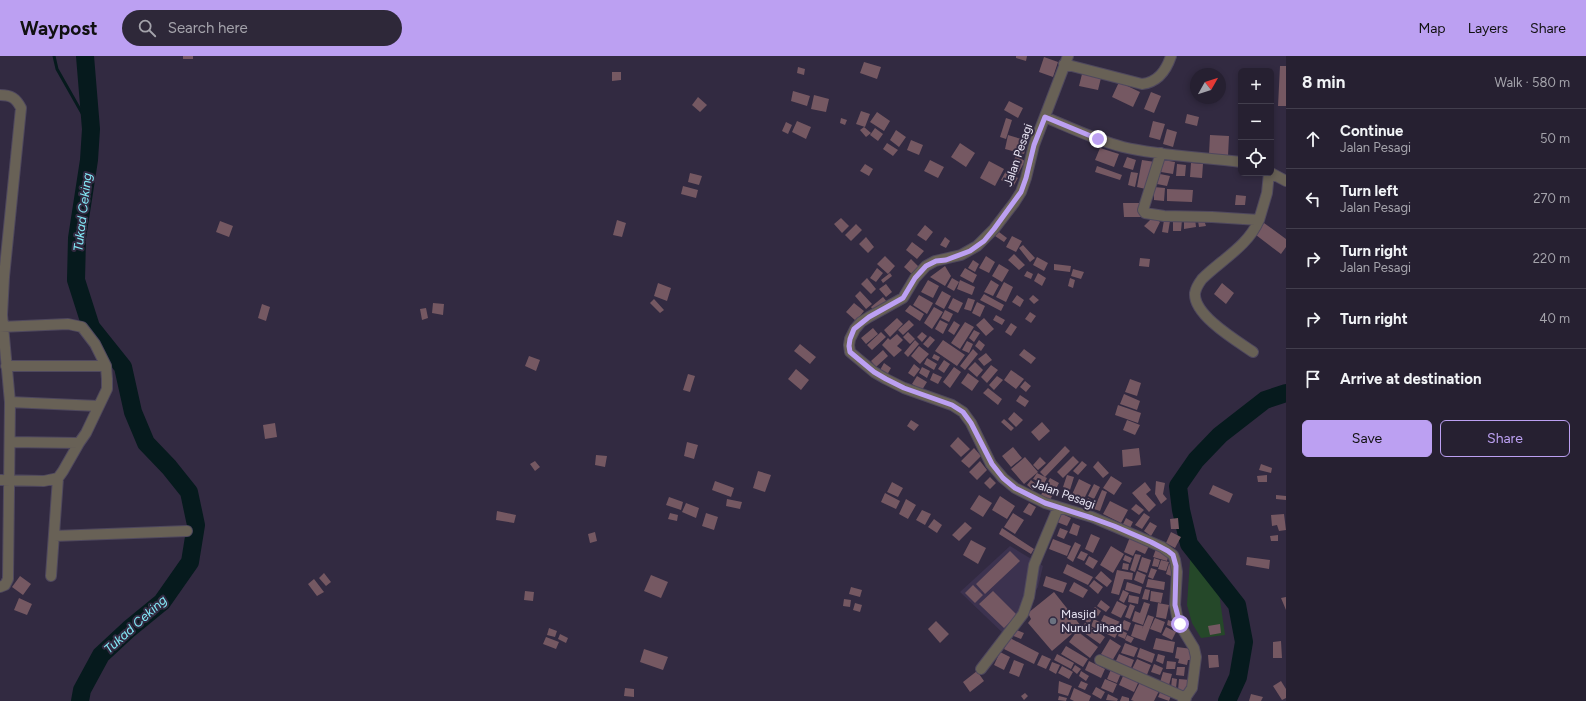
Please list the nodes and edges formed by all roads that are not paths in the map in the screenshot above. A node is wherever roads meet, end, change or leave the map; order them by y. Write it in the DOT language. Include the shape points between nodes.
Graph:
graph roads {
  1 [pos="1171,56"];
  2 [pos="1066,60"];
  3 [pos="0,95"];
  4 [pos="1045,117"];
  5 [pos="1161,153"];
  6 [pos="1238,162"];
  7 [pos="1274,175"];
  8 [pos="1270,176"];
  9 [pos="1286,181"];
  10 [pos="1259,220"];
  11 [pos="1,327"];
  12 [pos="1253,352"];
  13 [pos="6,366"];
  14 [pos="106,366"];
  15 [pos="10,402"];
  16 [pos="98,406"];
  17 [pos="10,442"];
  18 [pos="78,443"];
  19 [pos="58,478"];
  20 [pos="5,480"];
  21 [pos="1058,508"];
  22 [pos="187,531"];
  23 [pos="54,536"];
  24 [pos="51,576"];
  25 [pos="0,587"];
  26 [pos="1100,660"];
  27 [pos="981,669"];
  28 [pos="1185,699"];
  1 -- 2 [label="street" via="1159,78 1142,84"];
  2 -- 4 [label="street, Jalan Pesagi"];
  3 -- 11 [label="street" via="12,96 21,108"];
  4 -- 5 [label="street" via="1122,147"];
  4 -- 21 [label="street, Jalan Pesagi" via="1021,192 984,241 970,251 926,266 903,298 861,322 854,329 849,346 850,352 856,358 886,379 958,408 971,423 984,452 1003,478 1026,495"];
  5 -- 6 [label="street"];
  5 -- 10 [label="street" via="1144,203 1145,213"];
  7 -- 9 [label="street"];
  8 -- 10 [label="street"];
  10 -- 12 [label="street" via="1247,240 1202,279 1195,293 1196,301 1211,321"];
  11 -- 13 [label="street"];
  11 -- 14 [label="street" via="68,324 82,327 95,344"];
  13 -- 14 [label="street"];
  13 -- 15 [label="street"];
  14 -- 16 [label="street" via="107,390"];
  15 -- 16 [label="street"];
  15 -- 17 [label="street"];
  16 -- 18 [label="street" via="86,433"];
  17 -- 18 [label="street"];
  17 -- 20 [label="street"];
  18 -- 19 [label="street"];
  19 -- 20 [label="street" via="44,481"];
  19 -- 23 [label="street"];
  20 -- 25 [label="street" via="8,579 5,585"];
  21 -- 27 [label="street" via="1034,565 1029,597 1023,614"];
  21 -- 28 [label="street, Jalan Pesagi" via="1126,531 1162,547 1173,555 1177,572 1177,616 1196,657 1192,688"];
  22 -- 23 [label="street"];
  23 -- 24 [label="street"];
  26 -- 28 [label="street"];
}
